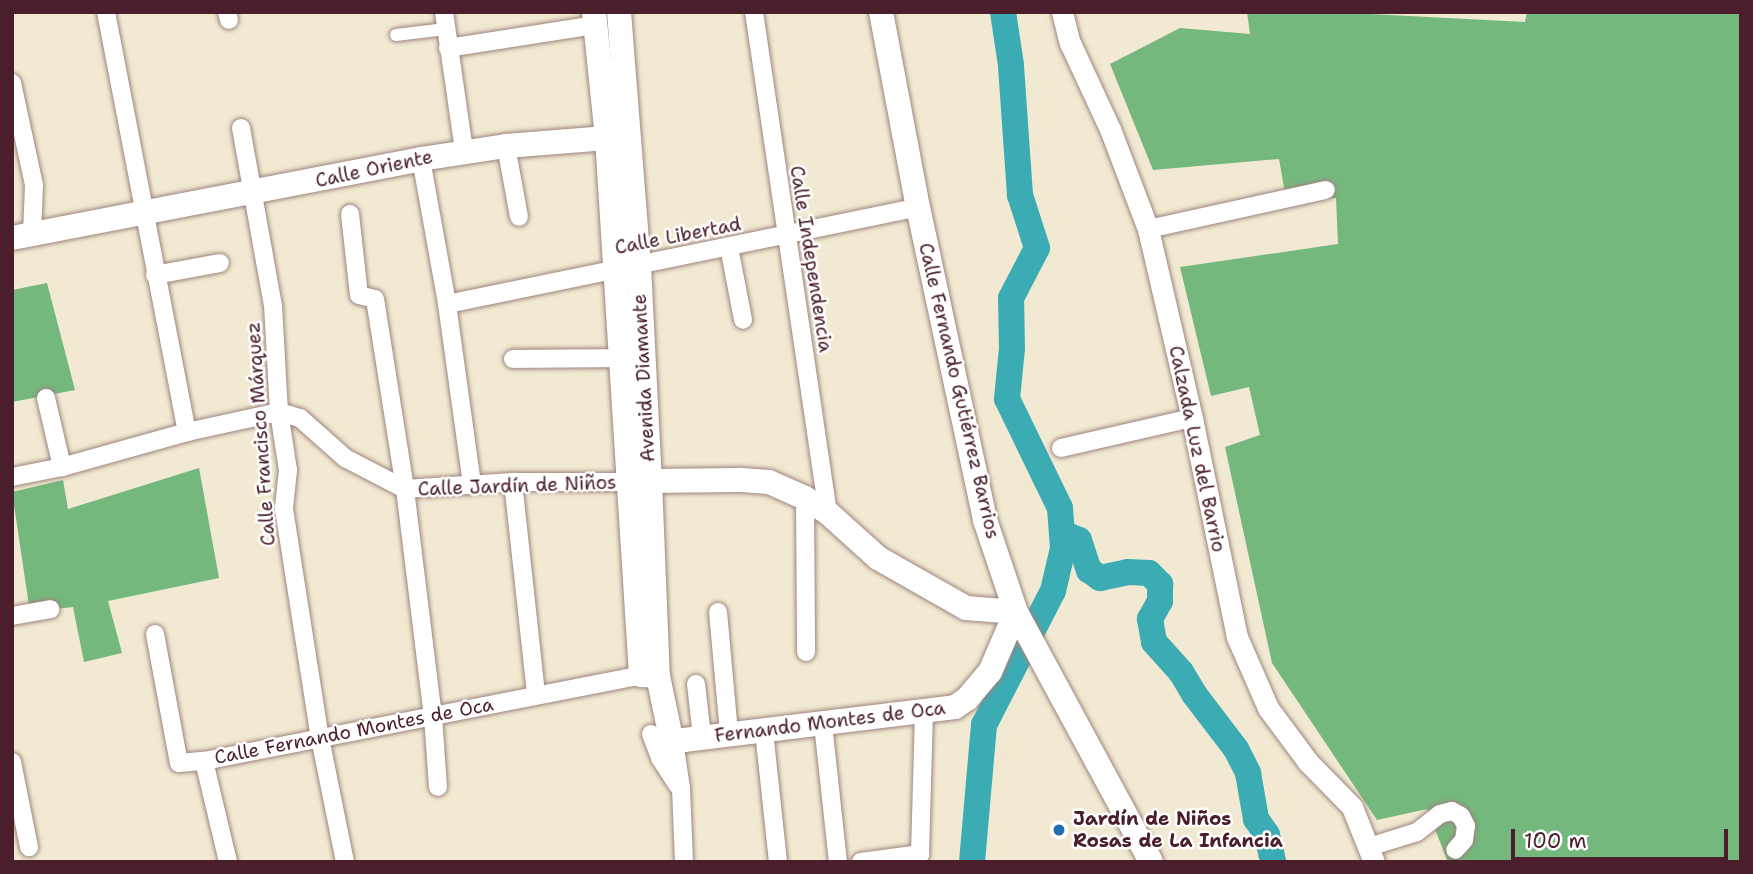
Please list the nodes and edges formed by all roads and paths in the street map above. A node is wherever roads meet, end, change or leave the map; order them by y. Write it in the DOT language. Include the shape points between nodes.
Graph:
graph roads {
  1 [pos="106,12"];
  2 [pos="619,12"];
  3 [pos="754,12"];
  4 [pos="881,12"];
  5 [pos="1062,12"];
  6 [pos="595,19"];
  7 [pos="445,21"];
  8 [pos="396,35"];
  9 [pos="448,48"];
  10 [pos="12,83"];
  11 [pos="241,128"];
  12 [pos="607,138"];
  13 [pos="506,146"];
  14 [pos="464,151"];
  15 [pos="421,159"];
  16 [pos="1326,190"];
  17 [pos="252,193"];
  18 [pos="918,207"];
  19 [pos="143,214"];
  20 [pos="350,214"];
  21 [pos="519,217"];
  22 [pos="1148,229"];
  23 [pos="22,236"];
  24 [pos="786,236"];
  25 [pos="729,247"];
  26 [pos="220,263"];
  27 [pos="627,268"];
  28 [pos="155,275"];
  29 [pos="447,304"];
  30 [pos="743,320"];
  31 [pos="623,358"];
  32 [pos="513,359"];
  33 [pos="46,398"];
  34 [pos="279,412"];
  35 [pos="1192,418"];
  36 [pos="187,432"];
  37 [pos="1061,448"];
  38 [pos="62,467"];
  39 [pos="12,477"];
  40 [pos="640,481"];
  41 [pos="513,482"];
  42 [pos="472,485"];
  43 [pos="405,489"];
  44 [pos="805,498"];
  45 [pos="828,513"];
  46 [pos="50,609"];
  47 [pos="718,612"];
  48 [pos="1016,612"];
  49 [pos="12,616"];
  50 [pos="155,634"];
  51 [pos="806,652"];
  52 [pos="650,676"];
  53 [pos="695,684"];
  54 [pos="536,695"];
  55 [pos="924,713"];
  56 [pos="433,716"];
  57 [pos="823,724"];
  58 [pos="764,731"];
  59 [pos="729,733"];
  60 [pos="650,734"];
  61 [pos="702,737"];
  62 [pos="320,738"];
  63 [pos="674,741"];
  64 [pos="204,761"];
  65 [pos="13,772"];
  66 [pos="438,787"];
  67 [pos="681,788"];
  68 [pos="29,847"];
  69 [pos="1455,850"];
  70 [pos="1372,854"];
  71 [pos="228,862"];
  72 [pos="345,862"];
  73 [pos="684,862"];
  74 [pos="778,862"];
  75 [pos="838,862"];
  76 [pos="861,862"];
  77 [pos="1151,862"];
  1 -- 19 [label="street"];
  2 -- 27 [label="main road, Avenida Diamante"];
  3 -- 24 [label="street, Calle Independencia"];
  4 -- 18 [label="main road, Calle Fernando Gutiérrez Barrios"];
  5 -- 22 [label="street, Calzada Luz del Barrio" via="1070,43 1110,129"];
  6 -- 9 [label="street"];
  6 -- 12 [label="main road, Avenida Diamante"];
  7 -- 8 [label="street"];
  7 -- 9 [label="street"];
  9 -- 14 [label="street"];
  10 -- 23 [label="street" via="34,185"];
  11 -- 17 [label="street, Calle Francisco Márquez"];
  12 -- 13 [label="main road, Calle Oriente"];
  12 -- 27 [label="main road, Avenida Diamante"];
  13 -- 14 [label="main road, Calle Oriente"];
  13 -- 21 [label="street"];
  14 -- 15 [label="main road, Calle Oriente"];
  15 -- 17 [label="main road, Calle Oriente"];
  15 -- 29 [label="street"];
  16 -- 22 [label="street"];
  17 -- 19 [label="main road, Calle Oriente"];
  17 -- 34 [label="street, Calle Francisco Márquez" via="273,305"];
  18 -- 24 [label="street, Calle Libertad"];
  18 -- 48 [label="main road, Calle Fernando Gutiérrez Barrios" via="985,520"];
  19 -- 23 [label="main road, Calle Oriente"];
  19 -- 28 [label="street"];
  20 -- 43 [label="street" via="359,295 375,299"];
  22 -- 35 [label="street, Calzada Luz del Barrio"];
  24 -- 25 [label="street, Calle Libertad"];
  24 -- 45 [label="street, Calle Independencia"];
  25 -- 27 [label="street, Calle Libertad"];
  25 -- 30 [label="street"];
  26 -- 28 [label="street"];
  27 -- 29 [label="street, Calle Libertad"];
  27 -- 31 [label="main road, Avenida Diamante"];
  27 -- 40 [label="main road, Avenida Diamante"];
  28 -- 36 [label="street"];
  29 -- 42 [label="street"];
  31 -- 32 [label="street"];
  31 -- 40 [label="main road, Avenida Diamante"];
  33 -- 38 [label="street"];
  34 -- 36 [label="street"];
  34 -- 43 [label="street, Calle Jardín de Niños" via="300,418 345,458"];
  34 -- 62 [label="street, Calle Francisco Márquez" via="288,470 284,509"];
  35 -- 37 [label="street"];
  35 -- 70 [label="street, Calzada Luz del Barrio" via="1237,637 1268,708 1308,762 1352,807"];
  36 -- 38 [label="street"];
  38 -- 39 [label="street"];
  40 -- 41 [label="street, Calle Jardín de Niños"];
  40 -- 44 [label="main road, Calle Jardín de Niños" via="769,482"];
  40 -- 52 [label="main road, Avenida Diamante"];
  41 -- 42 [label="street, Calle Jardín de Niños"];
  41 -- 54 [label="street"];
  42 -- 43 [label="street, Calle Jardín de Niños"];
  43 -- 56 [label="street"];
  44 -- 45 [label="main road, Calle Jardín de Niños"];
  44 -- 51 [label="street"];
  45 -- 48 [label="main road, Calle Jardín de Niños" via="878,558 967,608"];
  46 -- 49 [label="street"];
  47 -- 59 [label="street"];
  48 -- 55 [label="main road, Fernando Montes de Oca" via="982,684 955,707"];
  48 -- 77 [label="main road, Calle Fernando Gutiérrez Barrios"];
  50 -- 64 [label="street, Calle Fernando Montes de Oca" via="178,763"];
  52 -- 54 [label="street, Calle Fernando Montes de Oca"];
  52 -- 63 [label="main road, Avenida Diamante"];
  53 -- 61 [label="street"];
  54 -- 56 [label="street, Calle Fernando Montes de Oca"];
  55 -- 57 [label="main road, Fernando Montes de Oca"];
  55 -- 76 [label="street" via="920,854"];
  56 -- 62 [label="street, Calle Fernando Montes de Oca"];
  56 -- 66 [label="street"];
  57 -- 58 [label="main road, Fernando Montes de Oca"];
  57 -- 75 [label="street"];
  58 -- 59 [label="main road, Fernando Montes de Oca"];
  58 -- 74 [label="street"];
  59 -- 61 [label="main road, Fernando Montes de Oca"];
  60 -- 67 [label="street" via="670,778"];
  61 -- 63 [label="main road, Fernando Montes de Oca"];
  62 -- 64 [label="street, Calle Fernando Montes de Oca"];
  62 -- 72 [label="street, Calle Francisco Márquez"];
  63 -- 67 [label="street"];
  64 -- 71 [label="street"];
  65 -- 68 [label="street"];
  67 -- 73 [label="street"];
  69 -- 70 [label="street" via="1464,840 1466,826 1452,811"];
}
